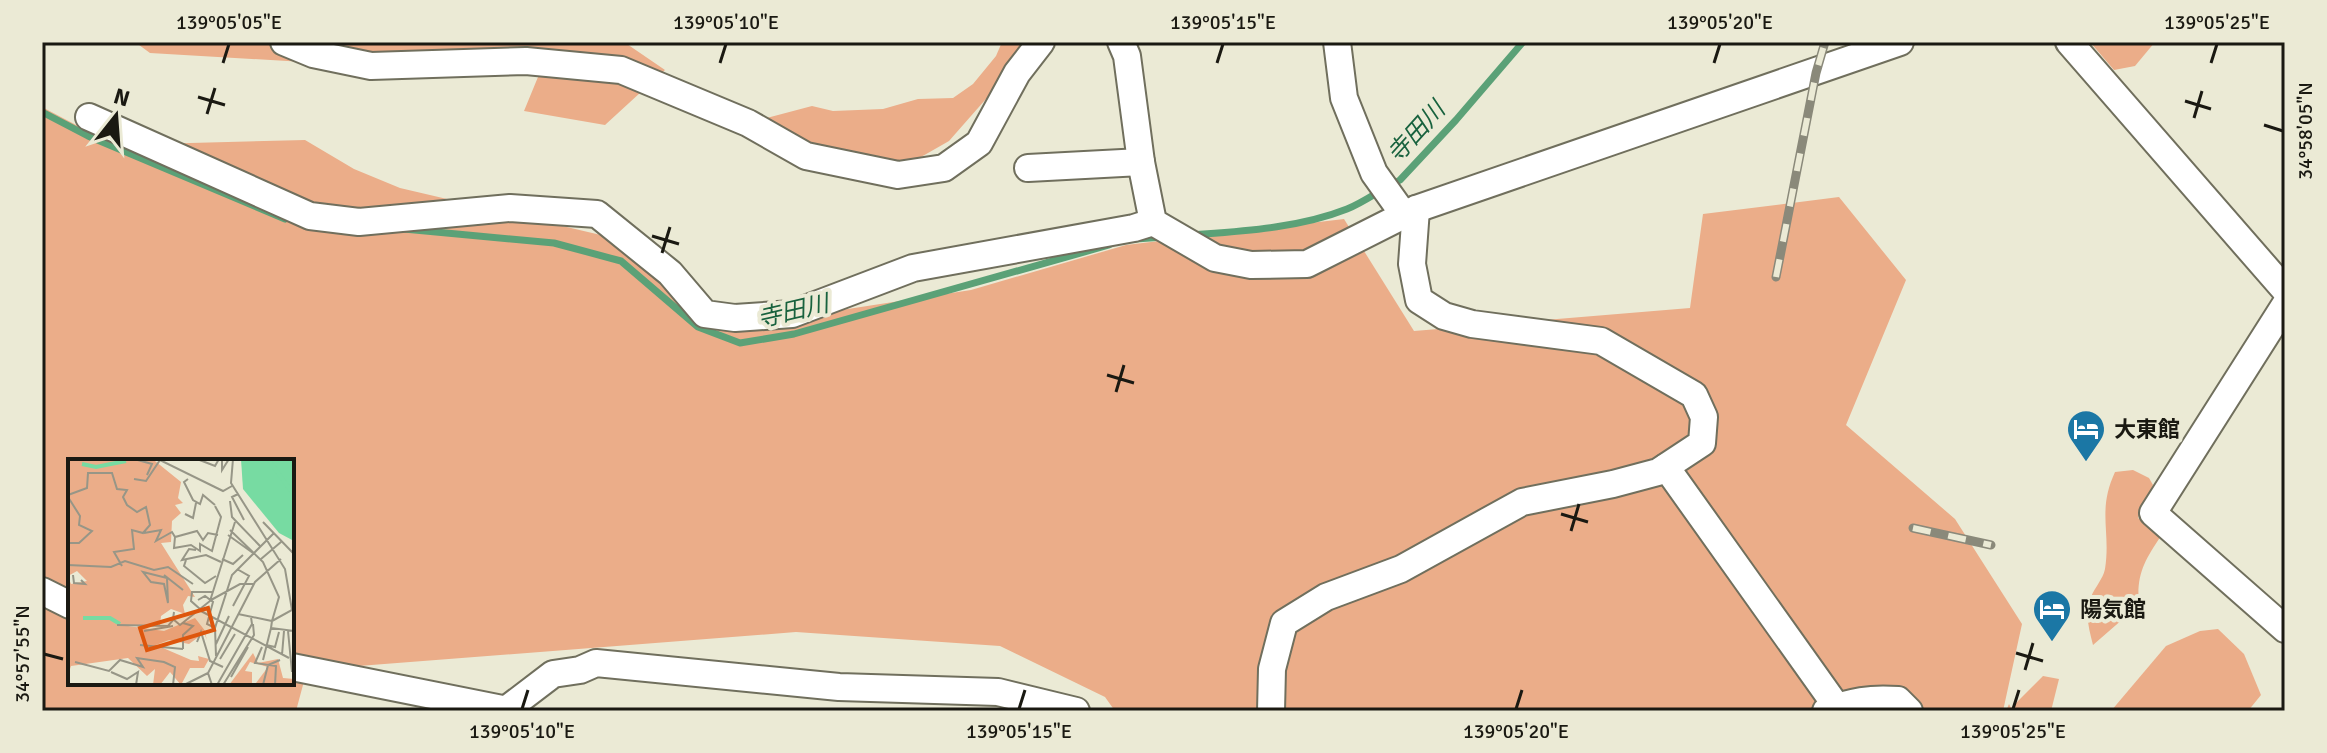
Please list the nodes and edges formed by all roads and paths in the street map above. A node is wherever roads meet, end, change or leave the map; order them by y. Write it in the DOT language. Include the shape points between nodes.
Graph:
graph roads {
  1 [pos="284,42"];
  2 [pos="1041,42"];
  3 [pos="1121,42"];
  4 [pos="1337,42"];
  5 [pos="1900,42"];
  6 [pos="2069,42"];
  7 [pos="89,117"];
  8 [pos="1141,162"];
  9 [pos="1028,168"];
  10 [pos="1410,212"];
  11 [pos="1156,224"];
  12 [pos="2285,290"];
  13 [pos="2285,305"];
  14 [pos="1666,467"];
  15 [pos="42,591"];
  16 [pos="68,604"];
  17 [pos="2285,629"];
  18 [pos="294,667"];
  19 [pos="1832,709"];
  20 [pos="510,710"];
  21 [pos="1076,711"];
  22 [pos="1271,711"];
  23 [pos="1909,711"];
  1 -- 2 [label="street" via="371,66 526,61 621,70 748,123 806,156 898,175 944,168 979,143 1017,73"];
  3 -- 8 [label="street"];
  4 -- 10 [label="street" via="1344,98 1374,173"];
  5 -- 10 [label="street"];
  6 -- 12 [label="street"];
  7 -- 11 [label="street" via="310,216 359,222 510,208 597,214 670,273 705,314 735,318 792,314 913,268"];
  8 -- 9 [label="street"];
  8 -- 11 [label="street"];
  10 -- 11 [label="street" via="1307,264 1251,265 1215,258"];
  10 -- 14 [label="street" via="1419,300 1444,316 1472,324 1601,341 1694,395 1704,417 1702,443"];
  13 -- 17 [label="street" via="2153,513"];
  14 -- 19 [label="street"];
  14 -- 22 [label="street" via="1613,484 1522,502 1401,569 1326,597 1284,623 1272,669"];
  15 -- 16 [label="street"];
  18 -- 20 [label="street"];
  19 -- 23 [label="street" via="1873,698 1898,700"];
  20 -- 21 [label="street" via="553,674 596,663 839,687 998,692"];
}
